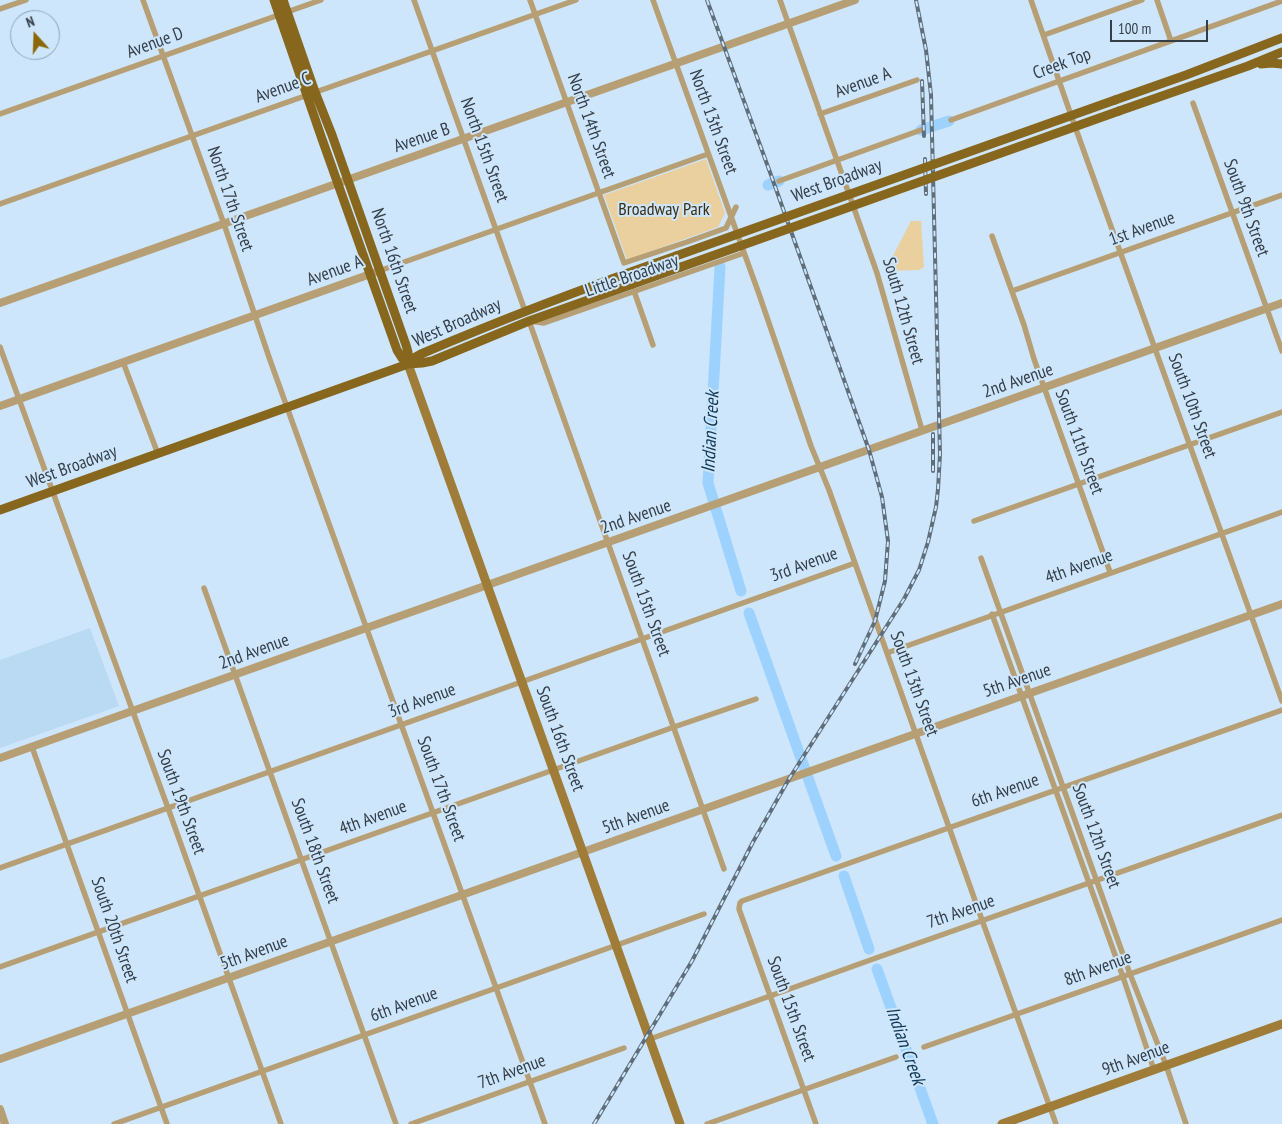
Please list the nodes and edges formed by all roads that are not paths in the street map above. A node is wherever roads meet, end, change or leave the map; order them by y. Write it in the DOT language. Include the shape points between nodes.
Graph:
graph roads {
  1 [pos="26,0"];
  2 [pos="143,0"];
  3 [pos="274,0"];
  4 [pos="283,0"];
  5 [pos="321,0"];
  6 [pos="414,0"];
  7 [pos="530,0"];
  8 [pos="576,0"];
  9 [pos="653,0"];
  10 [pos="780,0"];
  11 [pos="855,0"];
  12 [pos="1031,0"];
  13 [pos="1142,0"];
  14 [pos="1157,0"];
  15 [pos="1282,1"];
  16 [pos="0,9"];
  17 [pos="283,13"];
  18 [pos="535,14"];
  19 [pos="788,24"];
  20 [pos="1044,35"];
  21 [pos="1282,38"];
  22 [pos="1172,41"];
  23 [pos="432,51"];
  24 [pos="1282,52"];
  25 [pos="164,56"];
  26 [pos="676,63"];
  27 [pos="1282,64"];
  28 [pos="1248,66"];
  29 [pos="917,80"];
  30 [pos="1060,81"];
  31 [pos="311,94"];
  32 [pos="567,102"];
  33 [pos="1193,103"];
  34 [pos="0,114"];
  35 [pos="820,114"];
  36 [pos="950,120"];
  37 [pos="921,130"];
  38 [pos="192,136"];
  39 [pos="464,139"];
  40 [pos="708,154"];
  41 [pos="837,160"];
  42 [pos="348,180"];
  43 [pos="779,181"];
  44 [pos="337,184"];
  45 [pos="599,193"];
  46 [pos="1282,195"];
  47 [pos="0,204"];
  48 [pos="736,207"];
  49 [pos="1232,212"];
  50 [pos="730,216"];
  51 [pos="224,224"];
  52 [pos="496,229"];
  53 [pos="992,236"];
  54 [pos="1121,252"];
  55 [pos="744,254"];
  56 [pos="375,272"];
  57 [pos="634,291"];
  58 [pos="1012,291"];
  59 [pos="1282,303"];
  60 [pos="0,304"];
  61 [pos="1267,309"];
  62 [pos="525,311"];
  63 [pos="254,315"];
  64 [pos="529,321"];
  65 [pos="653,345"];
  66 [pos="0,347"];
  67 [pos="1155,348"];
  68 [pos="1282,351"];
  69 [pos="123,362"];
  70 [pos="408,364"];
  71 [pos="1044,388"];
  72 [pos="19,399"];
  73 [pos="0,406"];
  74 [pos="288,408"];
  75 [pos="1282,412"];
  76 [pos="922,430"];
  77 [pos="1190,445"];
  78 [pos="158,454"];
  79 [pos="819,467"];
  80 [pos="1078,484"];
  81 [pos="53,491"];
  82 [pos="0,510"];
  83 [pos="1282,512"];
  84 [pos="974,521"];
  85 [pos="1222,533"];
  86 [pos="608,542"];
  87 [pos="981,558"];
  88 [pos="855,563"];
  89 [pos="1110,572"];
  90 [pos="488,585"];
  91 [pos="204,588"];
  92 [pos="1282,604"];
  93 [pos="1000,611"];
  94 [pos="992,614"];
  95 [pos="1251,615"];
  96 [pos="367,628"];
  97 [pos="642,638"];
  98 [pos="886,653"];
  99 [pos="236,674"];
  100 [pos="522,682"];
  101 [pos="1025,694"];
  102 [pos="756,699"];
  103 [pos="1282,701"];
  104 [pos="1282,710"];
  105 [pos="133,711"];
  106 [pos="402,724"];
  107 [pos="674,727"];
  108 [pos="915,734"];
  109 [pos="32,747"];
  110 [pos="0,758"];
  111 [pos="554,770"];
  112 [pos="271,771"];
  113 [pos="1063,787"];
  114 [pos="1055,790"];
  115 [pos="168,808"];
  116 [pos="703,809"];
  117 [pos="434,813"];
  118 [pos="1282,815"];
  119 [pos="949,827"];
  120 [pos="67,844"];
  121 [pos="583,852"];
  122 [pos="302,860"];
  123 [pos="0,868"];
  124 [pos="724,869"];
  125 [pos="1096,880"];
  126 [pos="1088,883"];
  127 [pos="462,894"];
  128 [pos="199,896"];
  129 [pos="740,904"];
  130 [pos="704,914"];
  131 [pos="982,920"];
  132 [pos="1282,920"];
  133 [pos="98,932"];
  134 [pos="331,941"];
  135 [pos="616,945"];
  136 [pos="0,967"];
  137 [pos="1130,974"];
  138 [pos="1122,977"];
  139 [pos="228,978"];
  140 [pos="496,988"];
  141 [pos="770,996"];
  142 [pos="127,1014"];
  143 [pos="1017,1014"];
  144 [pos="1282,1024"];
  145 [pos="365,1035"];
  146 [pos="650,1039"];
  147 [pos="924,1047"];
  148 [pos="624,1048"];
  149 [pos="896,1057"];
  150 [pos="0,1059"];
  151 [pos="1166,1065"];
  152 [pos="1154,1070"];
  153 [pos="261,1071"];
  154 [pos="530,1082"];
  155 [pos="804,1090"];
  156 [pos="161,1107"];
  157 [pos="1050,1107"];
  158 [pos="0,1109"];
  159 [pos="5,1124"];
  160 [pos="114,1124"];
  161 [pos="167,1124"];
  162 [pos="280,1124"];
  163 [pos="396,1124"];
  164 [pos="411,1124"];
  165 [pos="545,1124"];
  166 [pos="680,1124"];
  167 [pos="707,1124"];
  168 [pos="816,1124"];
  169 [pos="1002,1124"];
  170 [pos="1056,1124"];
  171 [pos="1186,1124"];
  1 -- 16 [label="street"];
  2 -- 25 [label="street, North 17th Street"];
  3 -- 17 [label="main road, North 16th Street"];
  4 -- 17 [label="main road, North 16th Street"];
  5 -- 17 [label="street, Avenue D"];
  6 -- 23 [label="street, North 15th Street"];
  7 -- 18 [label="street, North 14th Street"];
  8 -- 18 [label="street, Avenue C"];
  9 -- 26 [label="street, North 13th Street"];
  10 -- 19 [label="street, South 12th Street"];
  11 -- 19 [label="street, Avenue B"];
  12 -- 20 [label="street, South 10th Street"];
  13 -- 20 [label="street"];
  14 -- 22 [label="street"];
  15 -- 22 [label="street, Creek Top"];
  17 -- 25 [label="street, Avenue D"];
  17 -- 31 [label="main road, North 16th Street"];
  18 -- 23 [label="street, Avenue C"];
  18 -- 32 [label="street, North 14th Street"];
  19 -- 26 [label="street, Avenue B"];
  19 -- 35 [label="street, South 12th Street"];
  20 -- 30 [label="street, South 10th Street"];
  21 -- 62 [label="main road, West Broadway, bridge"];
  22 -- 30 [label="street, Creek Top"];
  23 -- 31 [label="street, Avenue C"];
  23 -- 39 [label="street, North 15th Street"];
  24 -- 28 [label="main road, West Broadway"];
  25 -- 34 [label="street, Avenue D"];
  25 -- 38 [label="street, North 17th Street"];
  26 -- 32 [label="street, Avenue B"];
  26 -- 40 [label="street, North 13th Street"];
  27 -- 28 [label="main road"];
  28 -- 64 [label="main road, West Broadway, bridge"];
  29 -- 35 [label="street, Avenue A"];
  30 -- 36 [label="street, Creek Top"];
  30 -- 54 [label="street, South 10th Street"];
  31 -- 38 [label="street, Avenue C"];
  31 -- 42 [label="main road, North 16th Street"];
  31 -- 44 [label="main road, North 16th Street"];
  32 -- 39 [label="street, Avenue B"];
  32 -- 45 [label="street, North 14th Street"];
  33 -- 49 [label="street, South 9th Street"];
  35 -- 41 [label="street, South 12th Street"];
  37 -- 41 [label="street"];
  38 -- 47 [label="street, Avenue C"];
  38 -- 51 [label="street, North 17th Street"];
  39 -- 42 [label="street, Avenue B"];
  39 -- 52 [label="street, North 15th Street"];
  40 -- 45 [label="street, Avenue A"];
  40 -- 50 [label="street, North 13th Street"];
  41 -- 43 [label="street"];
  41 -- 76 [label="street, South 12th Street" via="876,272"];
  42 -- 44 [label="street, Avenue B"];
  42 -- 56 [label="main road, North 16th Street"];
  44 -- 51 [label="street, Avenue B"];
  44 -- 56 [label="main road, North 16th Street"];
  45 -- 50 [label="street, North 14th Street" via="624,263 726,228"];
  45 -- 52 [label="street, Avenue A"];
  46 -- 49 [label="street, 1st Avenue"];
  48 -- 50 [label="street"];
  49 -- 54 [label="street, 1st Avenue"];
  49 -- 61 [label="street, South 9th Street"];
  50 -- 55 [label="street, North 13th Street"];
  51 -- 60 [label="street, Avenue B"];
  51 -- 63 [label="street, North 17th Street"];
  52 -- 56 [label="street, Avenue A"];
  52 -- 62 [label="street, North 15th Street"];
  53 -- 58 [label="street, South 11th Street"];
  54 -- 58 [label="street, 1st Avenue"];
  54 -- 67 [label="street, South 10th Street"];
  55 -- 57 [label="street, Little Broadway"];
  55 -- 79 [label="street, South 13th Street"];
  56 -- 63 [label="street, Avenue A"];
  56 -- 70 [label="main road, North 16th Street" via="406,345"];
  57 -- 64 [label="street, Little Broadway" via="544,323"];
  57 -- 65 [label="street"];
  58 -- 71 [label="street, South 11th Street"];
  59 -- 61 [label="street, 2nd Avenue"];
  61 -- 67 [label="street, 2nd Avenue"];
  61 -- 68 [label="street, South 9th Street"];
  62 -- 70 [label="main road, West Broadway" via="421,354"];
  63 -- 69 [label="street, Avenue A"];
  63 -- 74 [label="street, North 17th Street"];
  64 -- 70 [label="main road, West Broadway" via="437,359"];
  64 -- 86 [label="street, South 15th Street"];
  66 -- 72 [label="street, South 19th Street"];
  67 -- 71 [label="street, 2nd Avenue"];
  67 -- 77 [label="street, South 10th Street"];
  69 -- 72 [label="street, Avenue A"];
  69 -- 78 [label="street"];
  70 -- 74 [label="main road, West Broadway"];
  70 -- 90 [label="main road, South 16th Street"];
  71 -- 76 [label="street, 2nd Avenue"];
  71 -- 80 [label="street, South 11th Street"];
  72 -- 73 [label="street, Avenue A"];
  72 -- 81 [label="street, South 19th Street"];
  74 -- 78 [label="main road, West Broadway"];
  74 -- 96 [label="street, South 17th Street"];
  75 -- 77 [label="street"];
  76 -- 79 [label="street, 2nd Avenue"];
  77 -- 80 [label="street"];
  77 -- 85 [label="street, South 10th Street"];
  78 -- 81 [label="main road, West Broadway"];
  79 -- 86 [label="street, 2nd Avenue"];
  79 -- 88 [label="street, South 13th Street"];
  80 -- 84 [label="street"];
  80 -- 89 [label="street, South 11th Street"];
  81 -- 82 [label="main road, West Broadway"];
  81 -- 105 [label="street, South 19th Street"];
  83 -- 85 [label="street, 4th Avenue"];
  85 -- 89 [label="street, 4th Avenue"];
  85 -- 95 [label="street, South 10th Street"];
  86 -- 90 [label="street, 2nd Avenue"];
  86 -- 97 [label="street, South 15th Street"];
  87 -- 93 [label="street, South 12th Street"];
  88 -- 97 [label="street, 3rd Avenue"];
  88 -- 98 [label="street, South 13th Street"];
  89 -- 93 [label="street, 4th Avenue"];
  90 -- 96 [label="street, 2nd Avenue"];
  90 -- 100 [label="main road, South 16th Street"];
  91 -- 99 [label="street, South 18th Street"];
  92 -- 95 [label="street, 5th Avenue"];
  93 -- 94 [label="street, 4th Avenue"];
  93 -- 101 [label="street, South 12th Street"];
  94 -- 98 [label="street, 4th Avenue"];
  94 -- 101 [label="street, South 12th Street"];
  95 -- 101 [label="street, 5th Avenue"];
  95 -- 103 [label="street, South 10th Street"];
  96 -- 99 [label="street, 2nd Avenue"];
  96 -- 106 [label="street, South 17th Street"];
  97 -- 100 [label="street, 3rd Avenue"];
  97 -- 107 [label="street, South 15th Street"];
  98 -- 108 [label="street, South 13th Street"];
  99 -- 105 [label="street, 2nd Avenue"];
  99 -- 112 [label="street, South 18th Street"];
  100 -- 106 [label="street, 3rd Avenue"];
  100 -- 111 [label="main road, South 16th Street"];
  101 -- 108 [label="street, 5th Avenue"];
  101 -- 113 [label="street, South 12th Street"];
  101 -- 114 [label="street, South 12th Street"];
  102 -- 107 [label="street, 4th Avenue"];
  104 -- 113 [label="street, 6th Avenue"];
  105 -- 109 [label="street, 2nd Avenue"];
  105 -- 115 [label="street, South 19th Street"];
  106 -- 112 [label="street, 3rd Avenue"];
  106 -- 117 [label="street, South 17th Street"];
  107 -- 111 [label="street, 4th Avenue"];
  107 -- 116 [label="street, South 15th Street"];
  108 -- 116 [label="street, 5th Avenue"];
  108 -- 119 [label="street, South 13th Street"];
  109 -- 110 [label="street, 2nd Avenue"];
  109 -- 120 [label="street, South 20th Street"];
  111 -- 117 [label="street, 4th Avenue"];
  111 -- 121 [label="main road, South 16th Street"];
  112 -- 115 [label="street, 3rd Avenue"];
  112 -- 122 [label="street, South 18th Street"];
  113 -- 114 [label="street, 6th Avenue"];
  113 -- 125 [label="street, South 12th Street"];
  114 -- 119 [label="street, 6th Avenue"];
  114 -- 126 [label="street, South 12th Street"];
  115 -- 120 [label="street, 3rd Avenue"];
  115 -- 128 [label="street, South 19th Street"];
  116 -- 121 [label="street, 5th Avenue"];
  116 -- 124 [label="street, South 15th Street"];
  117 -- 122 [label="street, 4th Avenue"];
  117 -- 127 [label="street, South 17th Street"];
  118 -- 125 [label="street, 7th Avenue"];
  119 -- 129 [label="street, 6th Avenue"];
  119 -- 131 [label="street, South 13th Street"];
  120 -- 123 [label="street, 3rd Avenue"];
  120 -- 133 [label="street, South 20th Street"];
  121 -- 127 [label="street, 5th Avenue"];
  121 -- 135 [label="main road, South 16th Street"];
  122 -- 128 [label="street, 4th Avenue"];
  122 -- 134 [label="street, South 18th Street"];
  125 -- 126 [label="street, 7th Avenue"];
  125 -- 137 [label="street, South 12th Street"];
  126 -- 131 [label="street, 7th Avenue"];
  126 -- 138 [label="street, South 12th Street"];
  127 -- 134 [label="street, 5th Avenue"];
  127 -- 140 [label="street, South 17th Street"];
  128 -- 133 [label="street, 4th Avenue"];
  128 -- 139 [label="street, South 19th Street"];
  129 -- 141 [label="street, South 15th Street" via="739,909"];
  130 -- 135 [label="street, 6th Avenue"];
  131 -- 141 [label="street, 7th Avenue"];
  131 -- 143 [label="street, South 13th Street"];
  132 -- 137 [label="street, 8th Avenue"];
  133 -- 136 [label="street, 4th Avenue"];
  133 -- 142 [label="street, South 20th Street"];
  134 -- 139 [label="street, 5th Avenue"];
  134 -- 145 [label="street, South 18th Street"];
  135 -- 140 [label="street, 6th Avenue"];
  135 -- 146 [label="main road, South 16th Street"];
  137 -- 138 [label="street, 8th Avenue"];
  137 -- 151 [label="street, South 12th Street"];
  138 -- 143 [label="street, 8th Avenue"];
  138 -- 152 [label="street, South 12th Street"];
  139 -- 142 [label="street, 5th Avenue"];
  139 -- 153 [label="street, South 19th Street"];
  140 -- 145 [label="street, 6th Avenue"];
  140 -- 154 [label="street, South 17th Street"];
  141 -- 146 [label="street, 7th Avenue"];
  141 -- 155 [label="street, South 15th Street"];
  142 -- 150 [label="street, 5th Avenue"];
  142 -- 156 [label="street, South 20th Street"];
  143 -- 147 [label="street, 8th Avenue"];
  143 -- 157 [label="street, South 13th Street"];
  144 -- 151 [label="main road, 9th Avenue"];
  145 -- 153 [label="street, 6th Avenue"];
  145 -- 163 [label="street, South 18th Street"];
  146 -- 166 [label="main road, South 16th Street"];
  148 -- 154 [label="street, 7th Avenue"];
  149 -- 155 [label="street"];
  151 -- 152 [label="main road, 9th Avenue"];
  151 -- 171 [label="street, South 12th Street"];
  152 -- 157 [label="main road, 9th Avenue"];
  153 -- 156 [label="street, 6th Avenue"];
  153 -- 162 [label="street, South 19th Street"];
  154 -- 164 [label="street, 7th Avenue"];
  154 -- 165 [label="street, South 17th Street"];
  155 -- 167 [label="street"];
  155 -- 168 [label="street, South 15th Street"];
  156 -- 160 [label="street, 6th Avenue"];
  156 -- 161 [label="street, South 20th Street"];
  157 -- 169 [label="main road, 9th Avenue"];
  157 -- 170 [label="street, South 13th Street"];
  158 -- 159 [label="street"];
}
